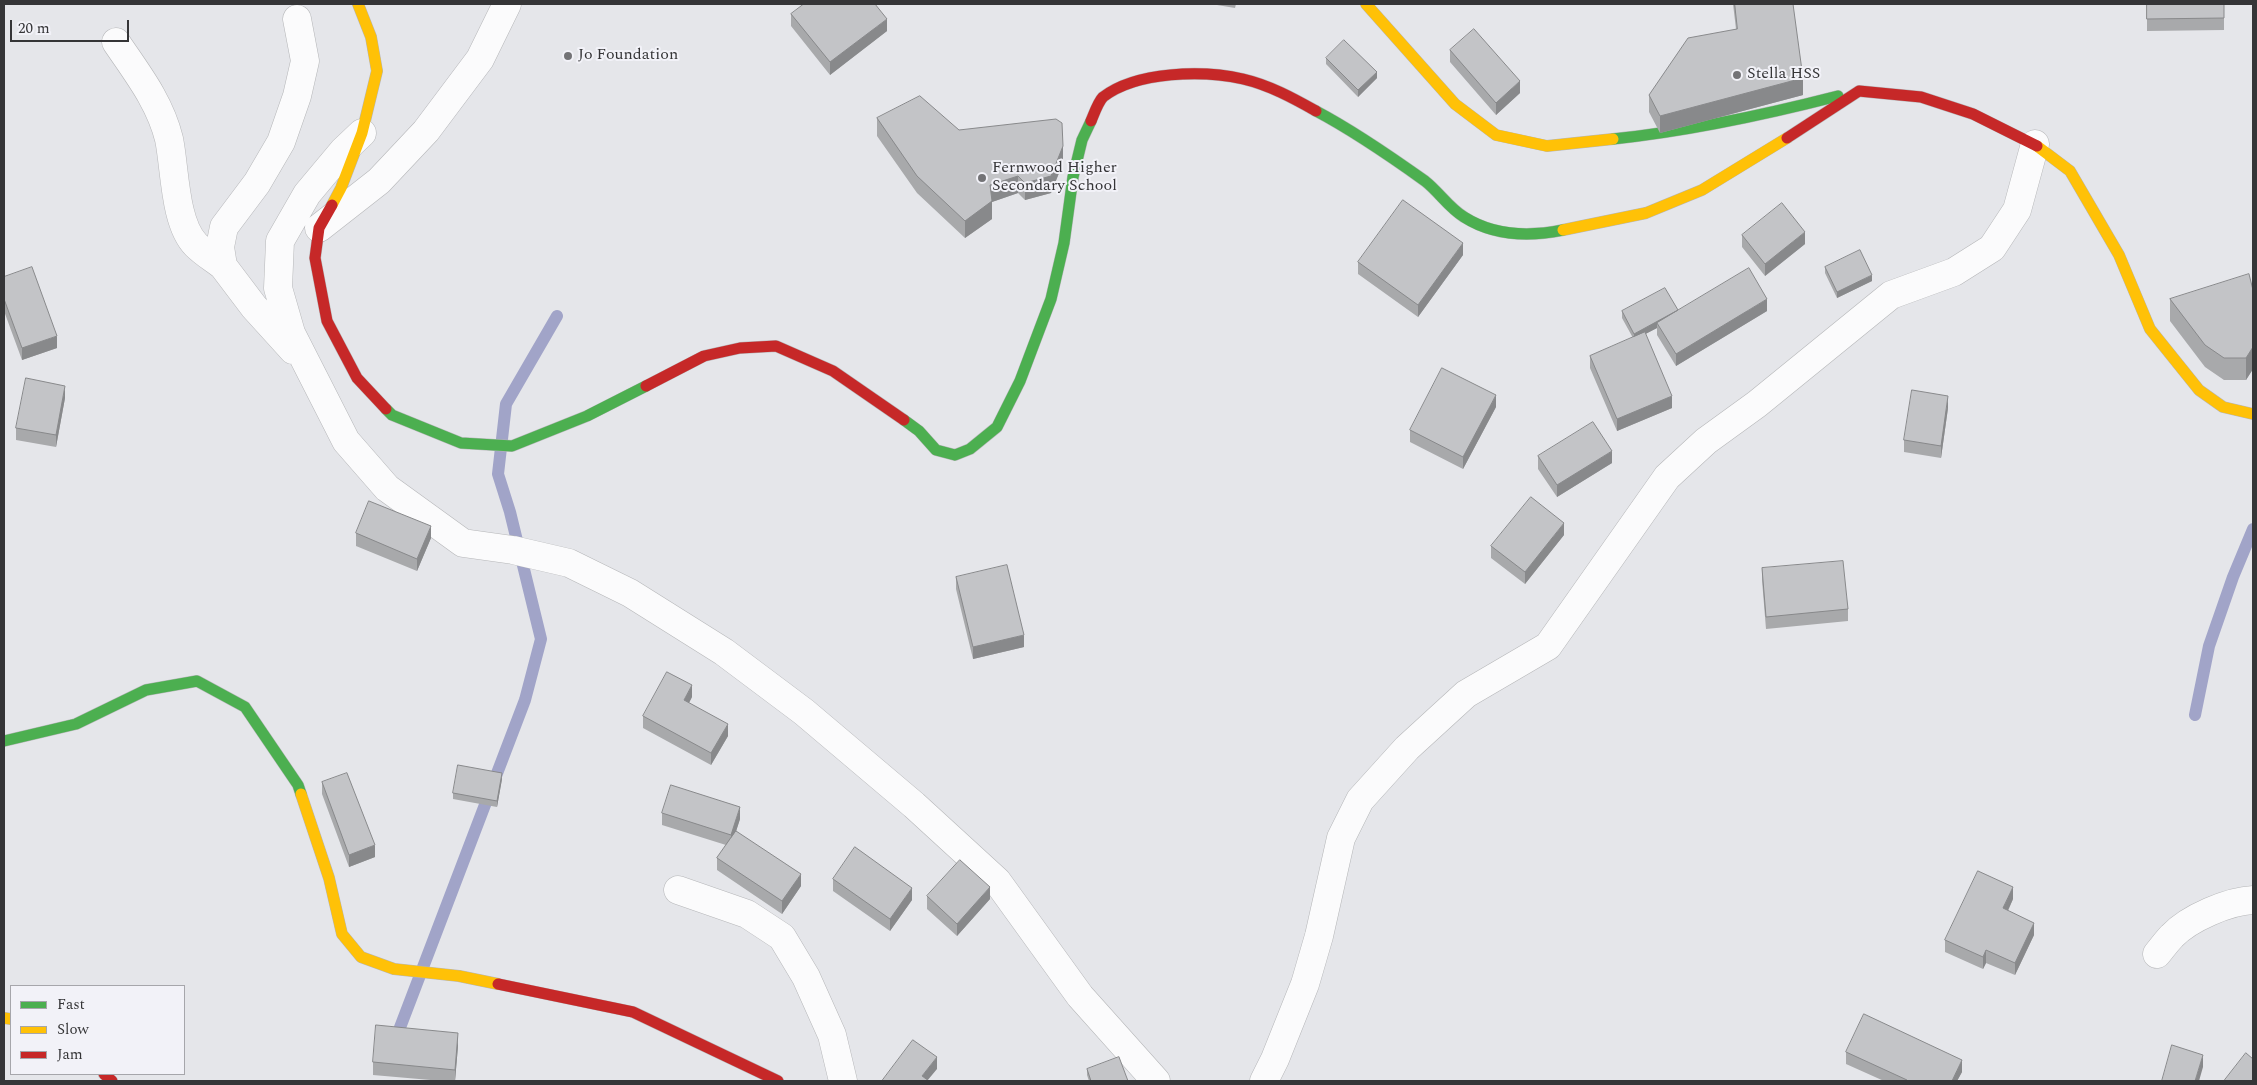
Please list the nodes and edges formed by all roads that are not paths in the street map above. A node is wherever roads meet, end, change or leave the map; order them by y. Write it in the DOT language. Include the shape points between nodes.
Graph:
graph roads {
  1 [pos="358,4"];
  2 [pos="508,4"];
  3 [pos="1366,4"];
  4 [pos="297,19"];
  5 [pos="116,42"];
  6 [pos="1859,91"];
  7 [pos="362,133"];
  8 [pos="2035,144"];
  9 [pos="319,228"];
  10 [pos="223,266"];
  11 [pos="308,366"];
  12 [pos="2253,414"];
  13 [pos="4,741"];
  14 [pos="678,890"];
  15 [pos="2253,900"];
  16 [pos="2157,954"];
  17 [pos="778,1081"];
  18 [pos="844,1081"];
  19 [pos="1156,1081"];
  20 [pos="1264,1081"];
  1 -- 7 [label="street" via="371,37 377,71"];
  2 -- 9 [label="street" via="480,59 426,132 379,181"];
  3 -- 6 [label="street" via="1455,104 1496,135 1547,146 1652,135 1765,115"];
  4 -- 10 [label="street" via="306,61 298,96 281,142 224,227 220,247"];
  5 -- 10 [label="street" via="156,101 169,139 175,191 184,222 195,244"];
  6 -- 8 [label="street" via="1921,98 1973,114"];
  6 -- 9 [label="street" via="1702,190 1646,213 1554,232 1514,235 1492,230 1463,217 1434,188 1398,162 1350,129 1288,95 1243,80 1179,73 1134,81 1102,98 1082,140 1052,299 1020,381 997,427 970,449 955,455 936,450 919,431 833,371 776,346 740,348 704,356 587,416 512,446 461,444 392,415 357,378 327,321 315,258"];
  7 -- 9 [label="street" via="341,188"];
  7 -- 11 [label="street" via="306,194 280,242 278,288 291,333"];
  8 -- 12 [label="street" via="2070,171 2119,255 2150,330 2172,358 2199,390 2223,407"];
  8 -- 20 [label="street" via="2017,210 1992,248 1954,272 1891,294 1757,404 1706,441 1667,477 1548,646 1466,694 1407,748 1360,800 1341,838 1306,984"];
  10 -- 11 [label="street" via="254,307"];
  11 -- 19 [label="street" via="346,441 387,488 423,515 463,543 569,563 630,593 724,652 914,805 997,881 1080,996"];
  13 -- 17 [label="street" via="76,724 146,690 197,680 245,707 298,785 329,878 342,934 361,957 394,969 459,976 633,1012"];
  14 -- 18 [label="street" via="746,914 782,937 806,977 832,1035"];
  15 -- 16 [label="street" via="2217,909 2195,920 2173,935"];
}
